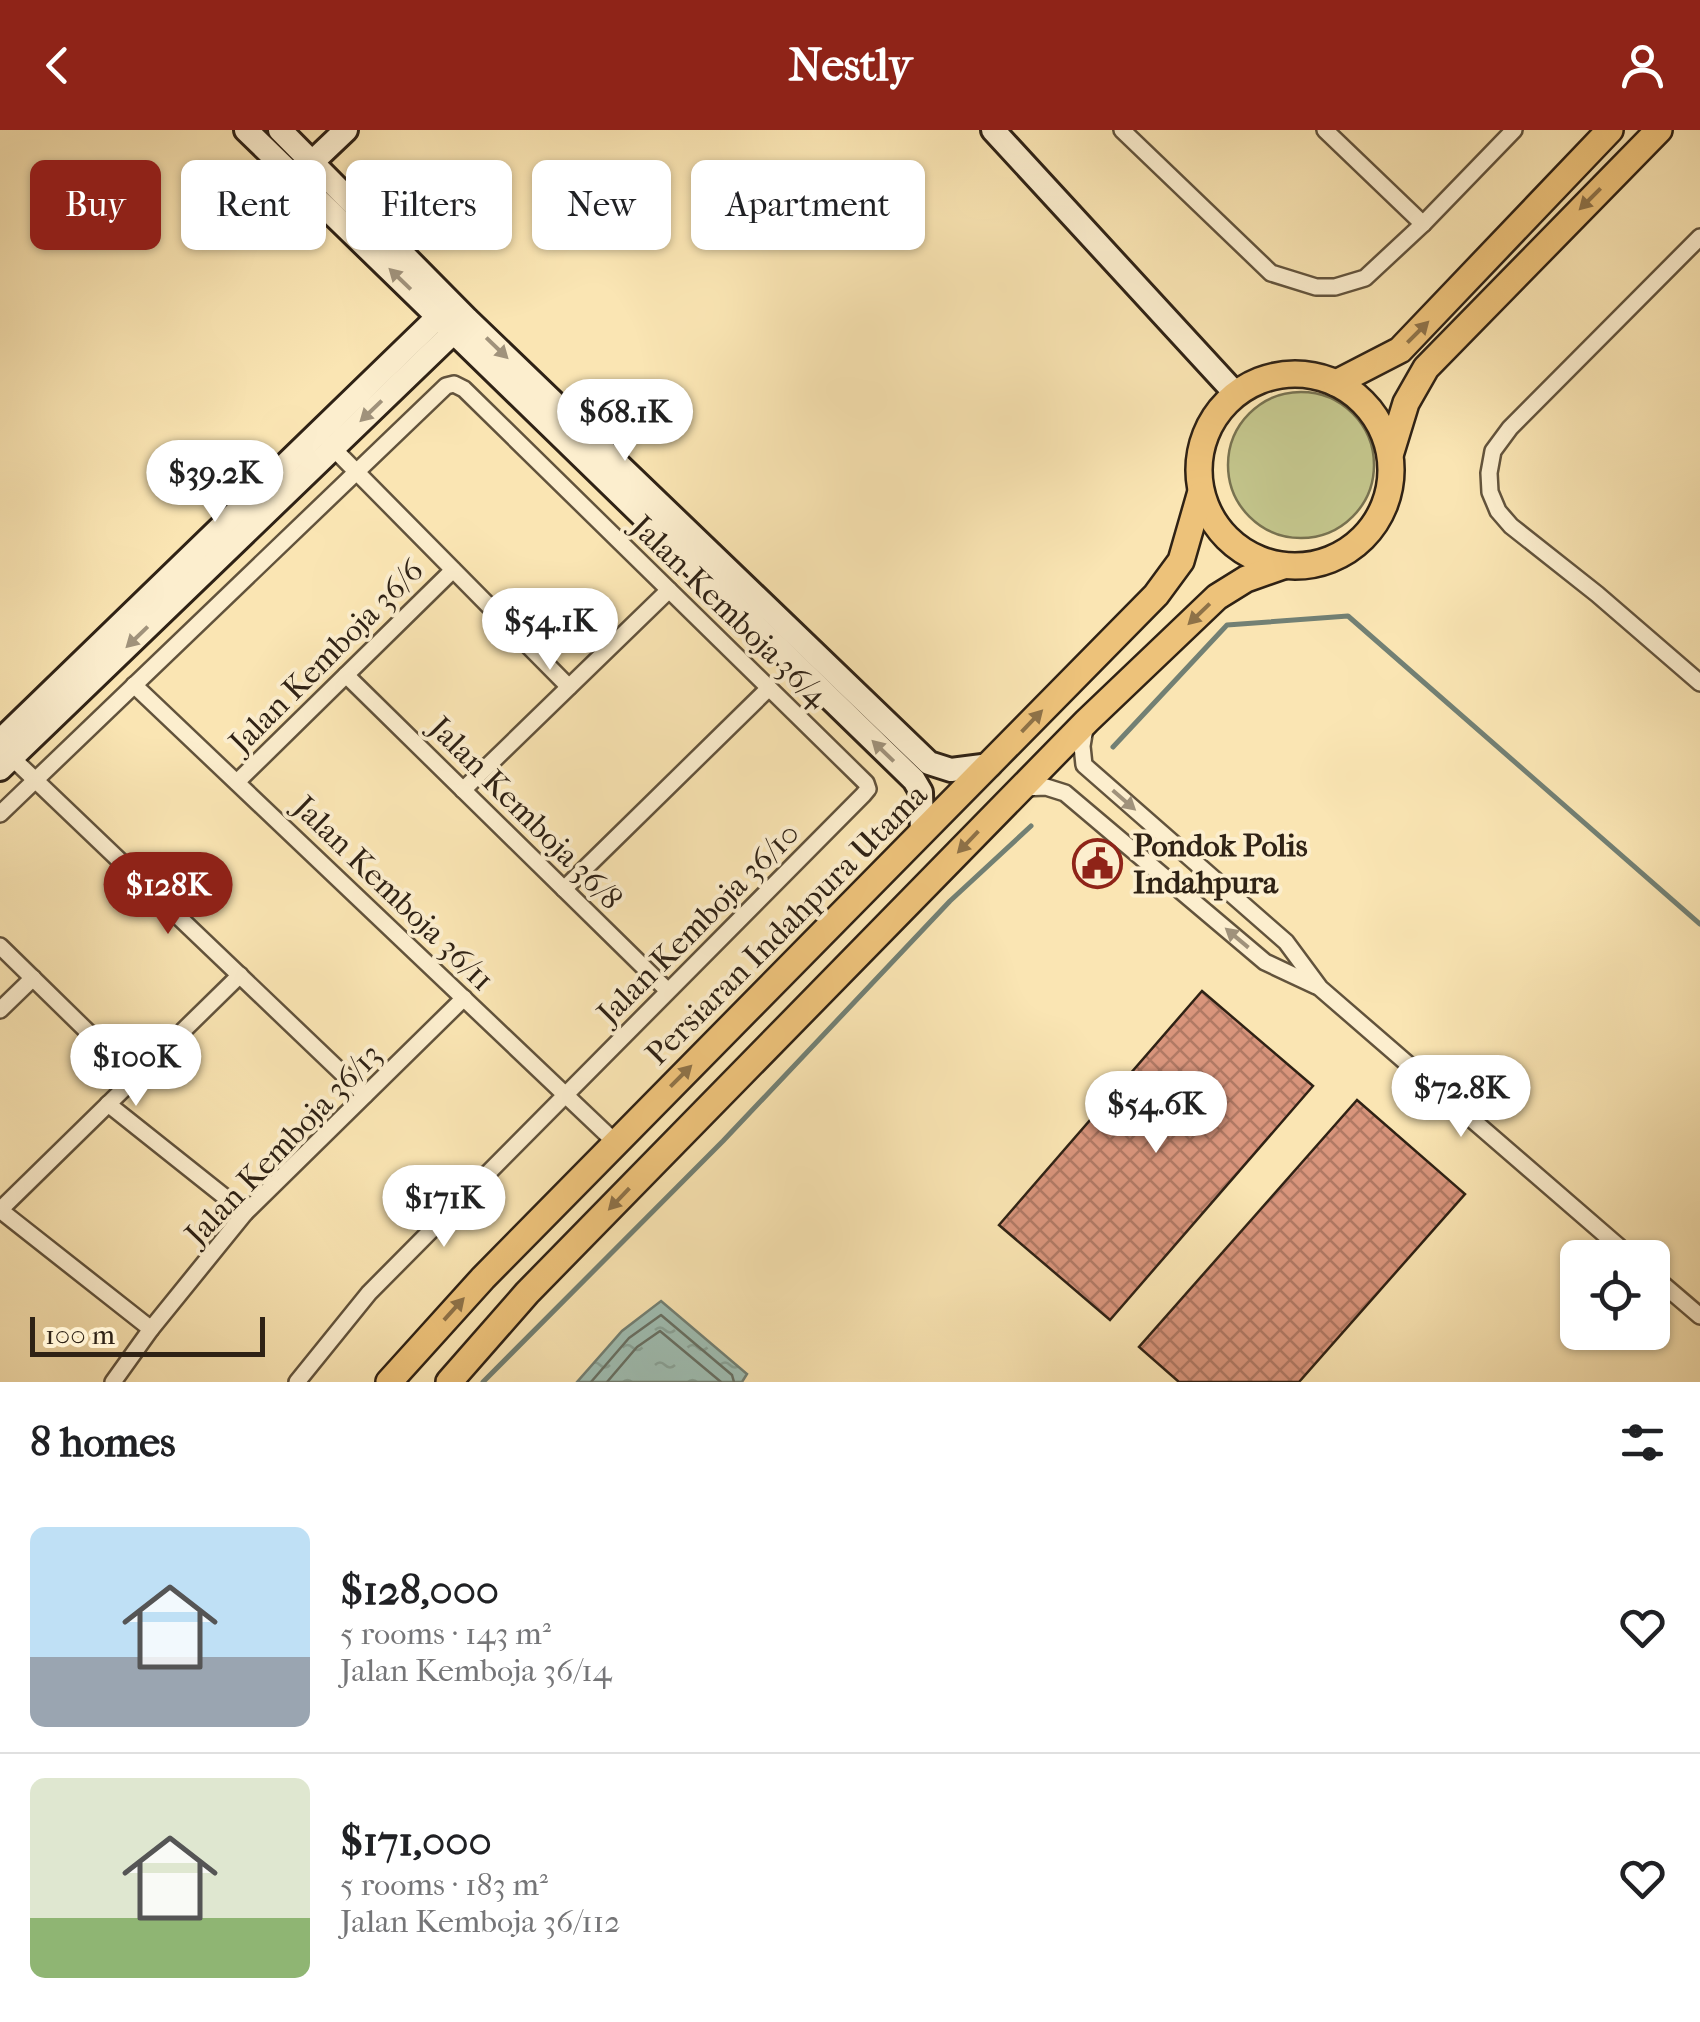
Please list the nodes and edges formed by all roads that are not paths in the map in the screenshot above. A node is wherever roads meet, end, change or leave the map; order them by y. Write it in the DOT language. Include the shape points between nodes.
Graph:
graph roads {
  1 [pos="246,130"];
  2 [pos="280,130"];
  3 [pos="346,130"];
  4 [pos="993,130"];
  5 [pos="1122,130"];
  6 [pos="1325,130"];
  7 [pos="1514,130"];
  8 [pos="1610,130"];
  9 [pos="1659,130"];
  10 [pos="290,160"];
  11 [pos="298,160"];
  12 [pos="314,160"];
  13 [pos="326,192"];
  14 [pos="1423,224"];
  15 [pos="1700,238"];
  16 [pos="452,318"];
  17 [pos="1336,382"];
  18 [pos="1235,393"];
  19 [pos="326,440"];
  20 [pos="1390,453"];
  21 [pos="356,472"];
  22 [pos="1200,495"];
  23 [pos="1283,566"];
  24 [pos="453,570"];
  25 [pos="669,590"];
  26 [pos="346,675"];
  27 [pos="1700,683"];
  28 [pos="134,684"];
  29 [pos="568,687"];
  30 [pos="769,688"];
  31 [pos="1086,721"];
  32 [pos="3,754"];
  33 [pos="990,764"];
  34 [pos="36,780"];
  35 [pos="238,782"];
  36 [pos="1020,788"];
  37 [pos="463,790"];
  38 [pos="868,790"];
  39 [pos="0,814"];
  40 [pos="922,833"];
  41 [pos="564,889"];
  42 [pos="0,946"];
  43 [pos="240,975"];
  44 [pos="33,978"];
  45 [pos="1320,988"];
  46 [pos="667,990"];
  47 [pos="464,998"];
  48 [pos="0,1010"];
  49 [pos="134,1078"];
  50 [pos="566,1095"];
  51 [pos="365,1096"];
  52 [pos="108,1104"];
  53 [pos="616,1142"];
  54 [pos="0,1210"];
  55 [pos="245,1214"];
  56 [pos="1611,1240"];
  57 [pos="1670,1290"];
  58 [pos="1700,1316"];
  59 [pos="152,1328"];
  60 [pos="113,1382"];
  61 [pos="298,1382"];
  62 [pos="389,1382"];
  63 [pos="449,1382"];
  1 -- 10 [label="main road"];
  2 -- 11 [label="main road"];
  3 -- 12 [label="main road"];
  4 -- 18 [label="main road"];
  5 -- 14 [label="street" via="1271,272 1294,282 1335,287 1365,278"];
  6 -- 14 [label="street"];
  7 -- 14 [label="street"];
  17 -- 8 [label="main road, one-way" via="1400,350"];
  9 -- 20 [label="main road, one-way" via="1426,368"];
  13 -- 16 [label="main road"];
  15 -- 27 [label="street" via="1510,428 1492,451 1490,492 1511,526"];
  16 -- 19 [label="main road"];
  16 -- 33 [label="main road, one-way" via="929,764 951,770"];
  40 -- 16 [label="main road, one-way" via="921,792 914,780"];
  17 -- 18 [label="main road" via="1302,373 1267,377"];
  17 -- 20 [label="main road" via="1362,400"];
  18 -- 22 [label="main road" via="1202,439"];
  19 -- 21 [label="street"];
  19 -- 32 [label="main road"];
  20 -- 23 [label="main road" via="1391,483 1365,536 1313,565"];
  21 -- 24 [label="street"];
  21 -- 25 [label="street, Jalan Kemboja 36/4" via="454,384"];
  21 -- 28 [label="street"];
  22 -- 23 [label="main road" via="1232,542"];
  33 -- 22 [label="main road, Persiaran Indahpura Utama, one-way" via="1156,595 1180,561"];
  23 -- 31 [label="main road, one-way" via="1217,597"];
  24 -- 26 [label="street, Jalan Kemboja 36/6"];
  24 -- 29 [label="street"];
  25 -- 29 [label="street"];
  25 -- 30 [label="street, Jalan Kemboja 36/4"];
  26 -- 35 [label="street, Jalan Kemboja 36/6"];
  26 -- 37 [label="street, Jalan Kemboja 36/8"];
  28 -- 34 [label="street"];
  28 -- 35 [label="street, Jalan Kemboja 36/11"];
  29 -- 37 [label="street"];
  30 -- 38 [label="street, Jalan Kemboja 36/4"];
  30 -- 41 [label="street"];
  31 -- 36 [label="main road"];
  31 -- 45 [label="street, one-way" via="1084,765 1286,942"];
  32 -- 34 [label="street"];
  33 -- 40 [label="main road, Persiaran Indahpura Utama"];
  34 -- 39 [label="street"];
  34 -- 43 [label="street"];
  35 -- 47 [label="street, Jalan Kemboja 36/11"];
  45 -- 36 [label="street, one-way" via="1265,962 1065,793"];
  36 -- 63 [label="main road, one-way"];
  37 -- 41 [label="street, Jalan Kemboja 36/8"];
  38 -- 46 [label="street, Jalan Kemboja 36/10"];
  53 -- 40 [label="main road, Persiaran Indahpura Utama, one-way"];
  41 -- 46 [label="street, Jalan Kemboja 36/8"];
  42 -- 44 [label="street"];
  43 -- 49 [label="street"];
  43 -- 51 [label="street"];
  44 -- 48 [label="street"];
  44 -- 49 [label="street"];
  45 -- 56 [label="street"];
  46 -- 50 [label="street, Jalan Kemboja 36/10"];
  47 -- 50 [label="street, Jalan Kemboja 36/11"];
  47 -- 51 [label="street, Jalan Kemboja 36/13"];
  49 -- 52 [label="street"];
  50 -- 53 [label="street, Jalan Kemboja 36/11"];
  50 -- 61 [label="street, Jalan Kemboja 36/10" via="370,1293"];
  51 -- 55 [label="street, Jalan Kemboja 36/13"];
  52 -- 54 [label="street"];
  52 -- 55 [label="street"];
  62 -- 53 [label="main road, Persiaran Indahpura Utama, one-way"];
  54 -- 59 [label="street"];
  55 -- 59 [label="street, Jalan Kemboja 36/13"];
  57 -- 58 [label="street"];
  59 -- 60 [label="street, Jalan Kemboja 36/13"];
}
